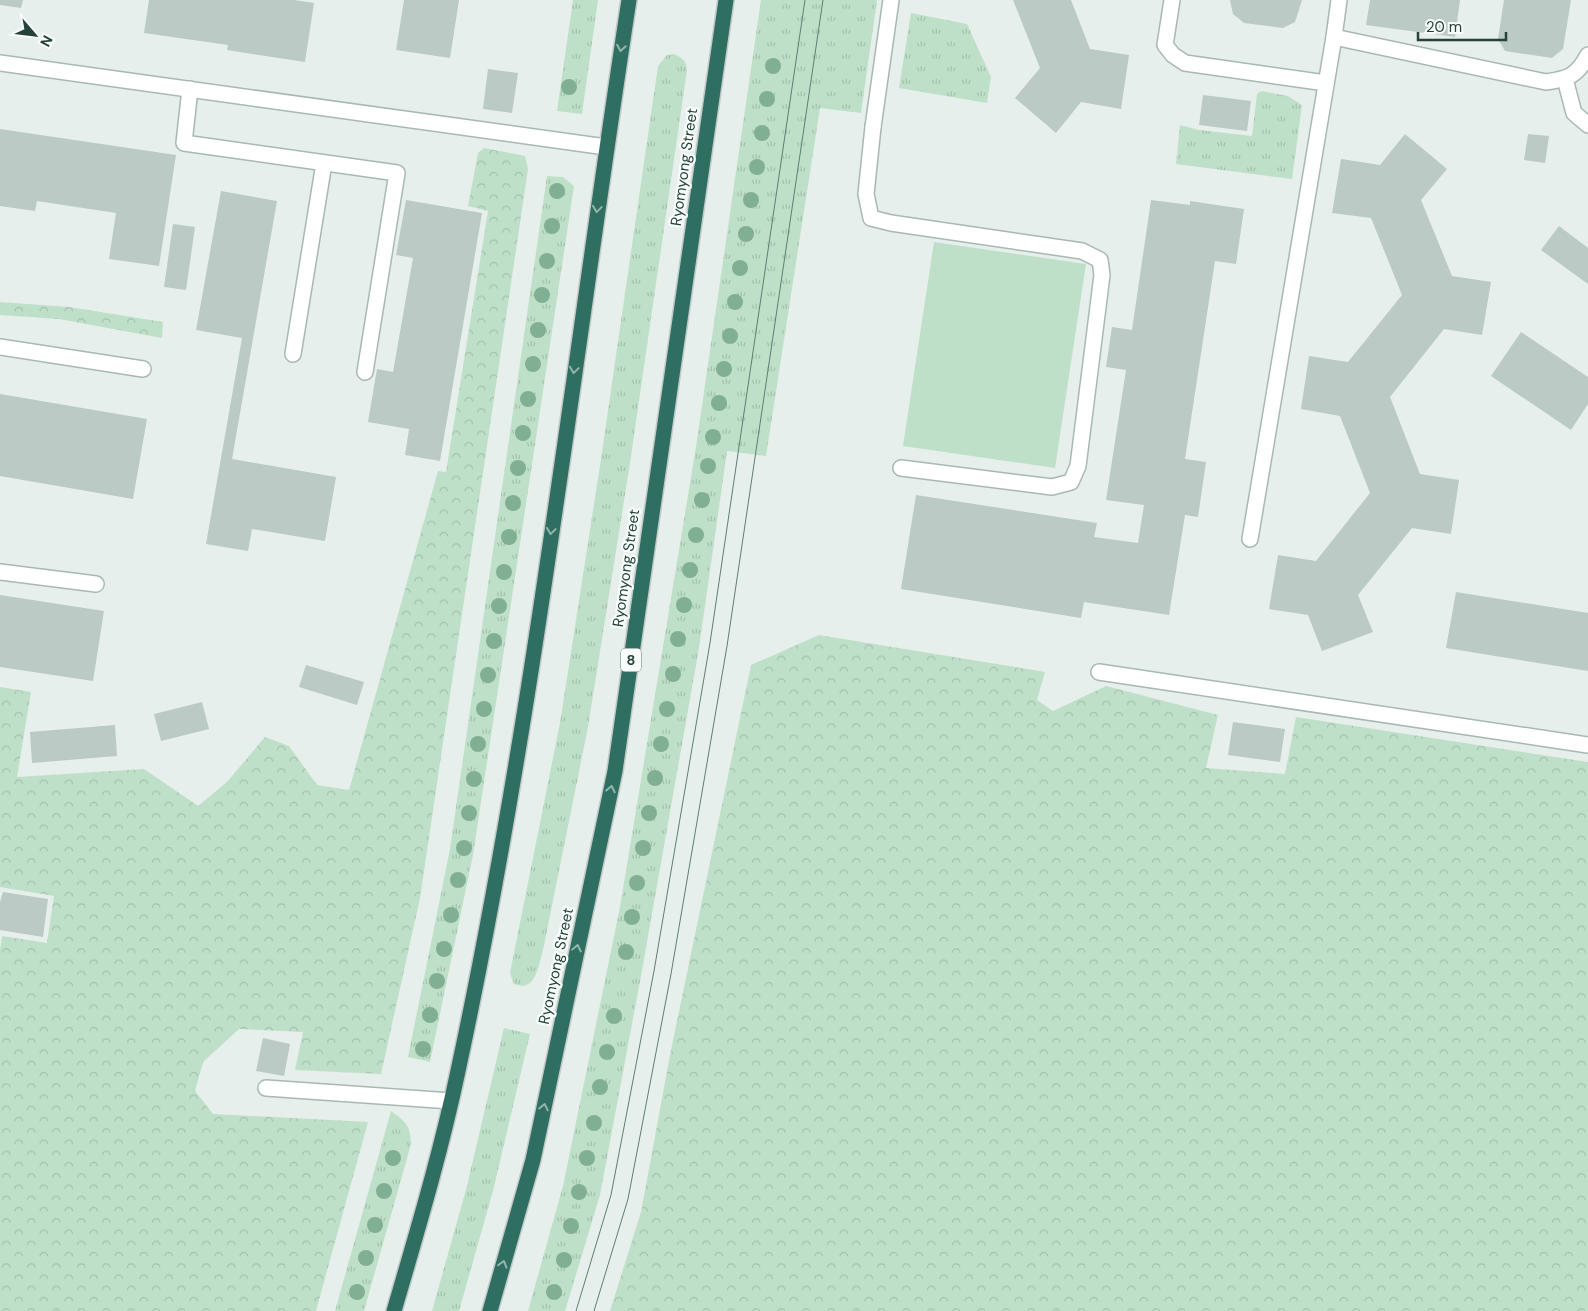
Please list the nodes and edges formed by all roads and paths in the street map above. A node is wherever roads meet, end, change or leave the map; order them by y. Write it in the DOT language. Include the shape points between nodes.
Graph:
graph roads {
  1 [pos="629,0"];
  2 [pos="726,0"];
  3 [pos="890,0"];
  4 [pos="1172,0"];
  5 [pos="1339,0"];
  6 [pos="1334,37"];
  7 [pos="1588,55"];
  8 [pos="0,62"];
  9 [pos="1565,79"];
  10 [pos="1326,83"];
  11 [pos="190,89"];
  12 [pos="1588,125"];
  13 [pos="606,147"];
  14 [pos="324,163"];
  15 [pos="0,346"];
  16 [pos="293,354"];
  17 [pos="143,369"];
  18 [pos="365,372"];
  19 [pos="901,468"];
  20 [pos="1250,538"];
  21 [pos="0,572"];
  22 [pos="96,584"];
  23 [pos="1099,672"];
  24 [pos="1588,745"];
  25 [pos="266,1088"];
  26 [pos="451,1101"];
  27 [pos="394,1311"];
  28 [pos="490,1311"];
  1 -- 13 [label="highway, one-way"];
  28 -- 2 [label="highway, Ryomyong Street / 8, one-way" via="533,1160 615,771"];
  3 -- 19 [label="street" via="866,194 872,218 891,224 1082,251 1100,260 1102,275 1078,466 1071,482 1052,487"];
  4 -- 10 [label="street" via="1165,45 1173,56 1185,62"];
  5 -- 6 [label="street"];
  6 -- 9 [label="street" via="1546,82"];
  6 -- 10 [label="street"];
  7 -- 9 [label="street" via="1580,69"];
  8 -- 11 [label="street"];
  9 -- 12 [label="street" via="1574,113"];
  10 -- 20 [label="street"];
  11 -- 13 [label="street"];
  11 -- 14 [label="street" via="184,143"];
  13 -- 26 [label="highway, one-way" via="516,773"];
  14 -- 16 [label="street"];
  14 -- 18 [label="street" via="397,174"];
  15 -- 17 [label="street"];
  21 -- 22 [label="street"];
  23 -- 24 [label="street"];
  25 -- 26 [label="street"];
  26 -- 27 [label="highway"];
}
